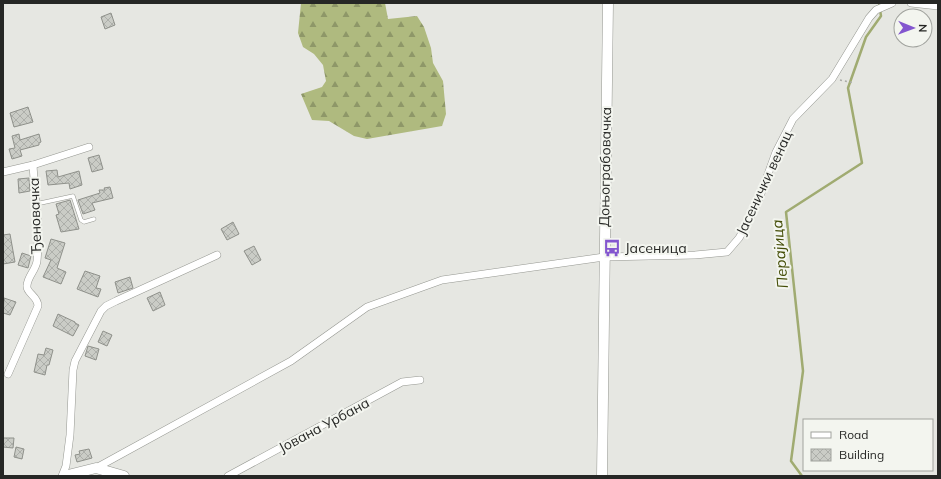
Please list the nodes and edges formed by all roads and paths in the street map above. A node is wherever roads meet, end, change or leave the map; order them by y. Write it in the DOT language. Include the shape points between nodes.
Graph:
graph roads {
  1 [pos="608,3"];
  2 [pos="892,3"];
  3 [pos="911,3"];
  4 [pos="938,6"];
  5 [pos="841,80"];
  6 [pos="854,83"];
  7 [pos="89,147"];
  8 [pos="33,165"];
  9 [pos="3,172"];
  10 [pos="36,204"];
  11 [pos="94,219"];
  12 [pos="218,255"];
  13 [pos="604,257"];
  14 [pos="8,374"];
  15 [pos="420,380"];
  16 [pos="96,468"];
  17 [pos="63,476"];
  18 [pos="124,476"];
  19 [pos="228,476"];
  20 [pos="602,476"];
  1 -- 13 [label="street, Доњограбовачка"];
  2 -- 13 [label="street, Јасенички венац" via="876,10 869,18 832,79 793,120 776,152 746,226 727,252"];
  3 -- 4 [label="street"];
  5 -- 6 [label="path"];
  7 -- 8 [label="street, Ђеновачка"];
  8 -- 9 [label="street, Ђеновачка"];
  8 -- 10 [label="street, Ђеновачка"];
  10 -- 11 [label="lane" via="73,196 81,220 84,222"];
  10 -- 14 [label="street, Ђеновачка" via="37,259 27,289 37,299 38,306"];
  12 -- 17 [label="street" via="116,301 101,311 78,352 74,365 70,435"];
  13 -- 16 [label="street" via="442,280 367,307 291,361"];
  13 -- 20 [label="street, Доњограбовачка"];
  15 -- 19 [label="street, Јована Урбана" via="402,382"];
  16 -- 17 [label="street"];
  16 -- 18 [label="street"];
}
